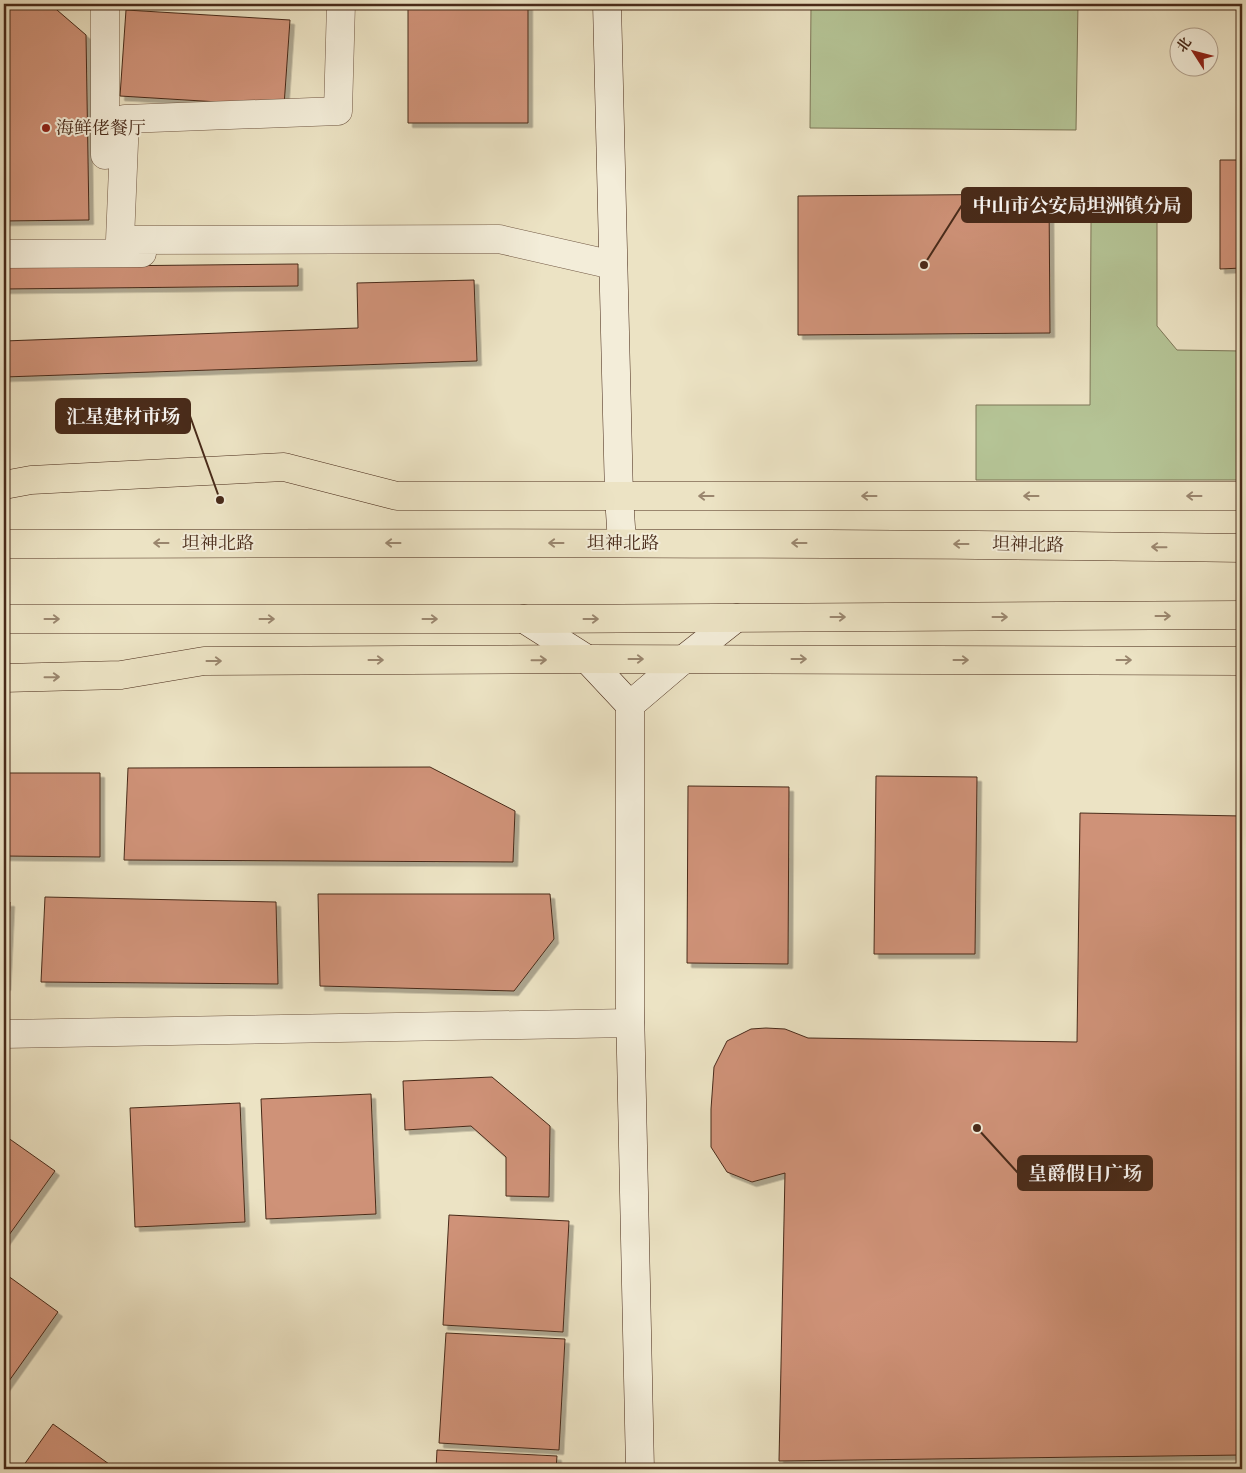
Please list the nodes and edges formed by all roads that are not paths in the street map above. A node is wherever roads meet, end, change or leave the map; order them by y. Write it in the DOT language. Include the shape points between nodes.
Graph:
graph roads {
  1 [pos="106,4"];
  2 [pos="341,4"];
  3 [pos="607,4"];
  4 [pos="113,240"];
  5 [pos="506,241"];
  6 [pos="4,243"];
  7 [pos="4,254"];
  8 [pos="613,265"];
  9 [pos="4,485"];
  10 [pos="619,496"];
  11 [pos="1242,496"];
  12 [pos="622,543"];
  13 [pos="4,544"];
  14 [pos="1242,548"];
  15 [pos="1242,615"];
  16 [pos="736,618"];
  17 [pos="4,619"];
  18 [pos="524,619"];
  19 [pos="588,659"];
  20 [pos="684,659"];
  21 [pos="1242,660"];
  22 [pos="4,678"];
  23 [pos="630,705"];
  24 [pos="630,1023"];
  25 [pos="4,1034"];
  26 [pos="640,1469"];
  1 -- 4 [label="street"];
  2 -- 4 [label="street" via="338,111 124,119"];
  3 -- 8 [label="street"];
  4 -- 5 [label="street"];
  4 -- 6 [label="street"];
  5 -- 7 [label="street" via="484,248"];
  5 -- 8 [label="street"];
  8 -- 10 [label="street"];
  9 -- 10 [label="main road" via="31,480 284,466 397,496"];
  11 -- 10 [label="main road, one-way"];
  10 -- 12 [label="street"];
  12 -- 13 [label="main road, 坦神北路, one-way"];
  14 -- 12 [label="main road, 坦神北路, one-way"];
  16 -- 15 [label="main road, one-way"];
  18 -- 16 [label="main road, one-way"];
  16 -- 20 [label="street"];
  17 -- 18 [label="main road, one-way"];
  18 -- 19 [label="street"];
  19 -- 20 [label="main road, one-way"];
  22 -- 19 [label="main road, one-way" via="120,675 204,661"];
  19 -- 23 [label="street"];
  20 -- 21 [label="main road, one-way"];
  20 -- 23 [label="street"];
  23 -- 24 [label="street"];
  24 -- 25 [label="street"];
  24 -- 26 [label="street"];
}
